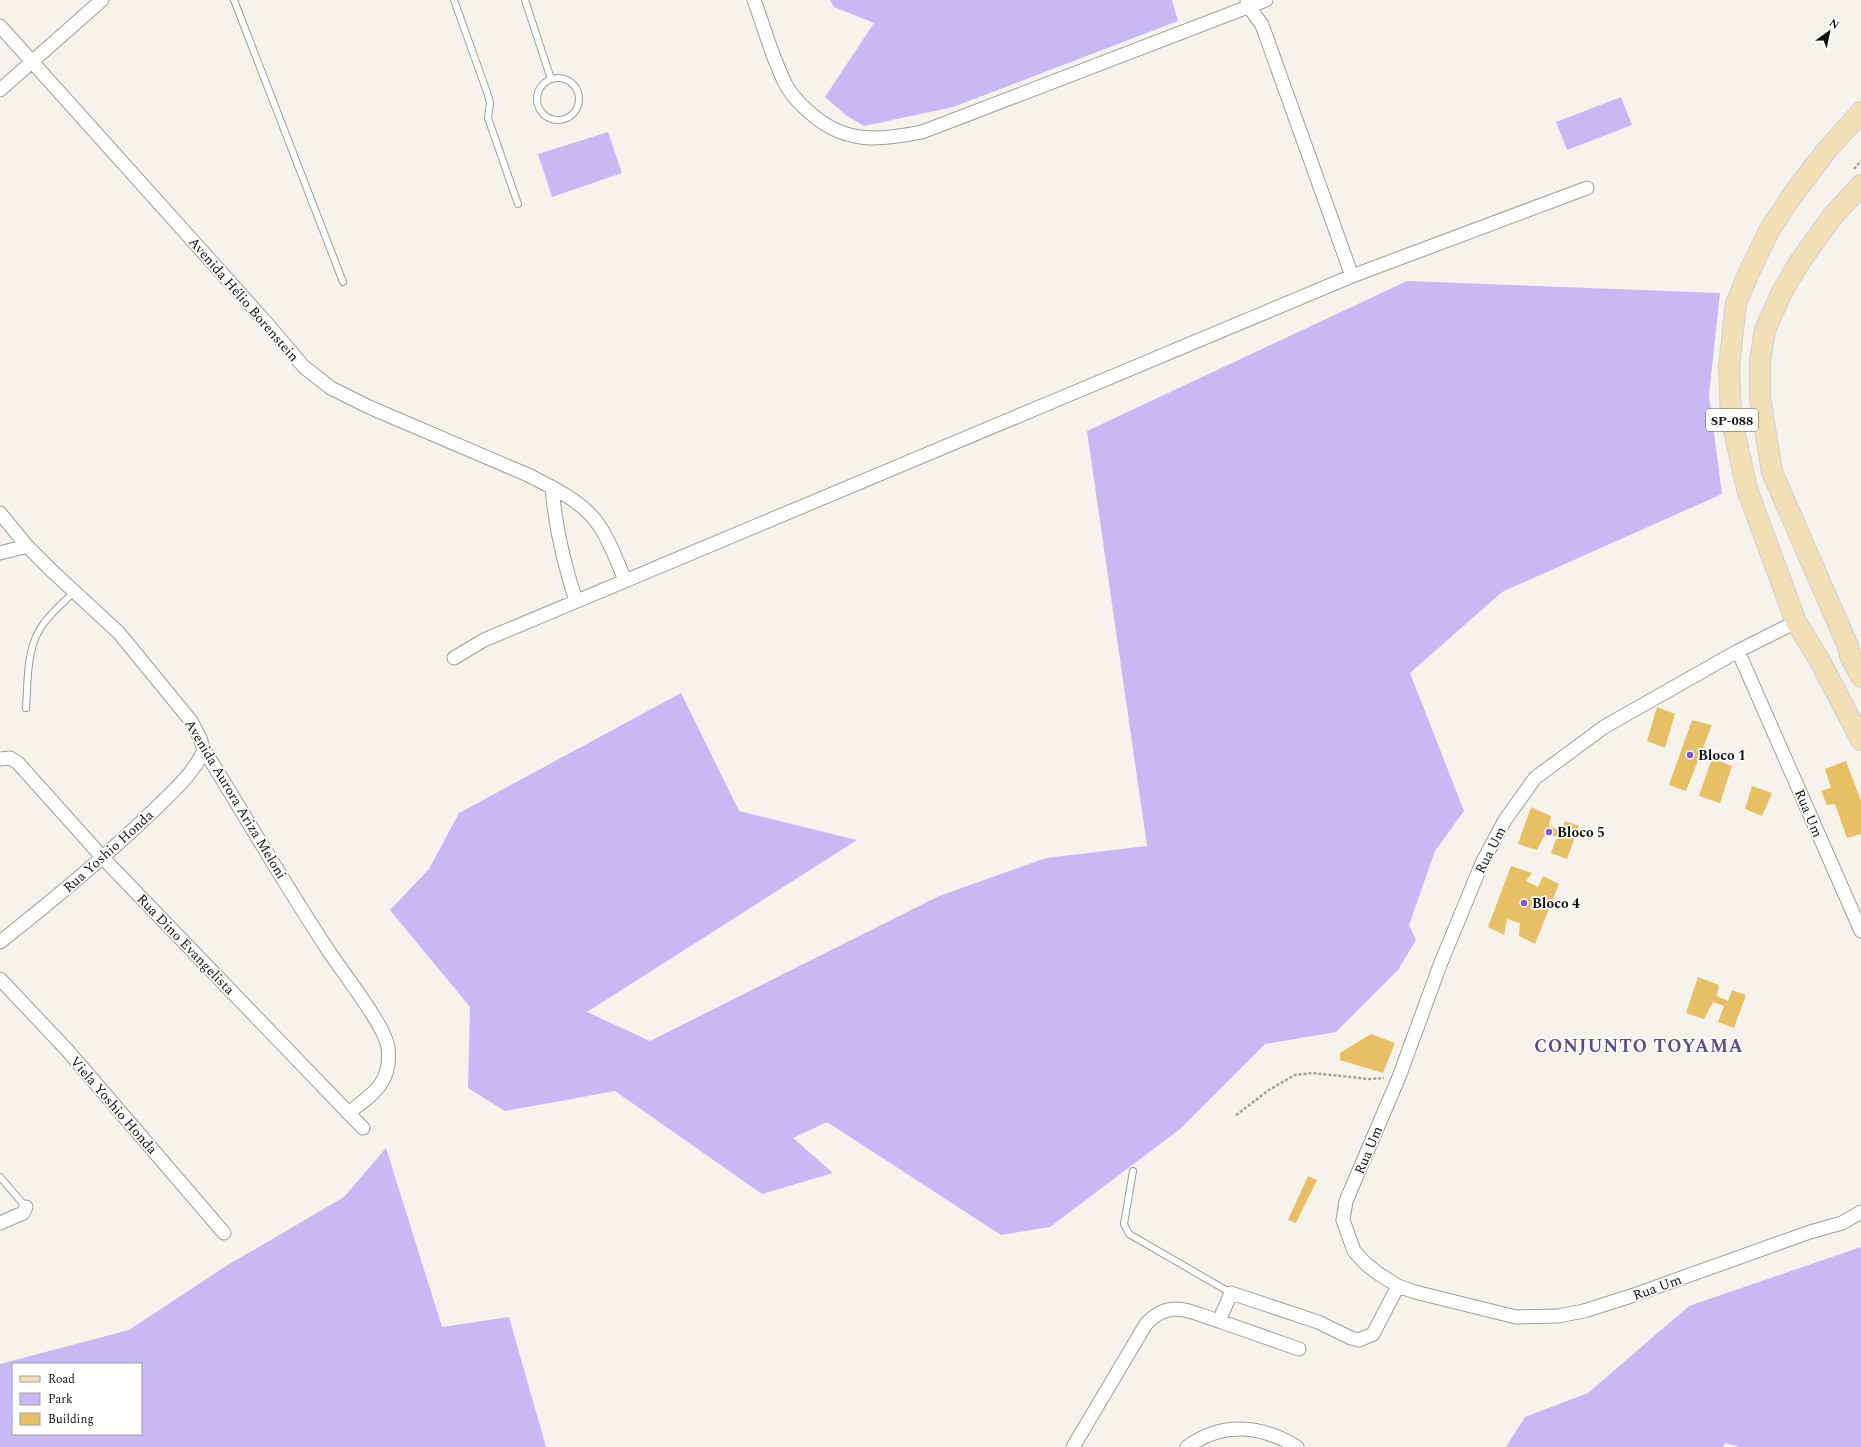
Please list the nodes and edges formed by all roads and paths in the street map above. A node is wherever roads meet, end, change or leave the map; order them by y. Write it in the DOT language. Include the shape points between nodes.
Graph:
graph roads {
  1 [pos="102,0"];
  2 [pos="234,0"];
  3 [pos="454,0"];
  4 [pos="525,0"];
  5 [pos="754,0"];
  6 [pos="1266,0"];
  7 [pos="1248,3"];
  8 [pos="1262,25"];
  9 [pos="0,26"];
  10 [pos="33,61"];
  11 [pos="551,79"];
  12 [pos="0,90"];
  13 [pos="1861,112"];
  14 [pos="1861,161"];
  15 [pos="1857,177"];
  16 [pos="1587,188"];
  17 [pos="518,204"];
  18 [pos="1352,276"];
  19 [pos="343,282"];
  20 [pos="552,487"];
  21 [pos="0,513"];
  22 [pos="27,546"];
  23 [pos="0,553"];
  24 [pos="625,580"];
  25 [pos="74,592"];
  26 [pos="576,601"];
  27 [pos="1796,622"];
  28 [pos="1738,651"];
  29 [pos="454,658"];
  30 [pos="1861,677"];
  31 [pos="26,708"];
  32 [pos="1861,740"];
  33 [pos="204,750"];
  34 [pos="5,759"];
  35 [pos="103,858"];
  36 [pos="1861,931"];
  37 [pos="0,942"];
  38 [pos="0,979"];
  39 [pos="1399,1078"];
  40 [pos="348,1113"];
  41 [pos="1236,1115"];
  42 [pos="364,1128"];
  43 [pos="1133,1171"];
  44 [pos="0,1177"];
  45 [pos="26,1207"];
  46 [pos="1861,1212"];
  47 [pos="0,1223"];
  48 [pos="224,1233"];
  49 [pos="1398,1286"];
  50 [pos="1231,1293"];
  51 [pos="1219,1321"];
  52 [pos="1299,1349"];
  53 [pos="1073,1447"];
  54 [pos="1187,1447"];
  55 [pos="1297,1447"];
  1 -- 10 [label="street"];
  2 -- 19 [label="lane"];
  3 -- 17 [label="lane" via="488,95 488,118"];
  4 -- 11 [label="lane"];
  5 -- 7 [label="street" via="785,84 796,101 828,127 846,135 871,138 898,137 922,132"];
  6 -- 7 [label="street"];
  6 -- 8 [label="street"];
  7 -- 8 [label="street"];
  8 -- 18 [label="street"];
  9 -- 10 [label="street, Avenida Hélio Borenstein"];
  10 -- 12 [label="street"];
  10 -- 20 [label="street, Avenida Hélio Borenstein" via="304,367 331,388 369,407"];
  11 -- 11 [label="lane" via="537,95 540,109 550,119 564,119 576,110 578,96 572,84 558,78"];
  13 -- 27 [label="main road, SP-088" via="1826,151 1770,229 1736,303 1731,337 1731,417 1747,489"];
  14 -- 15 [label="path"];
  15 -- 30 [label="main road, SP-088" via="1799,262 1764,330 1760,361 1760,397 1772,472"];
  16 -- 18 [label="street"];
  18 -- 24 [label="street"];
  20 -- 24 [label="street, Avenida Hélio Borenstein" via="577,503 600,525"];
  20 -- 26 [label="street" via="563,561"];
  21 -- 22 [label="street, Avenida Aurora Ariza Meloni"];
  22 -- 23 [label="street"];
  22 -- 25 [label="street, Avenida Aurora Ariza Meloni"];
  24 -- 26 [label="street"];
  25 -- 31 [label="lane" via="44,623 37,636 30,658"];
  25 -- 33 [label="street, Avenida Aurora Ariza Meloni" via="119,633 154,675 191,721"];
  26 -- 29 [label="street" via="484,640"];
  27 -- 28 [label="street, Rua Um"];
  27 -- 32 [label="main road, SP-088" via="1820,661"];
  28 -- 36 [label="street, Rua Um"];
  28 -- 39 [label="street, Rua Um" via="1604,727 1535,778 1505,820 1482,863 1440,965"];
  33 -- 35 [label="street, Rua Yoshio Honda" via="198,764 187,776"];
  33 -- 40 [label="street, Avenida Aurora Ariza Meloni" via="329,952 382,1030 388,1046 385,1077 377,1090"];
  34 -- 35 [label="street, Rua Dino Evangelista" via="18,764"];
  35 -- 37 [label="street, Rua Yoshio Honda"];
  35 -- 40 [label="street, Rua Dino Evangelista"];
  38 -- 48 [label="street, Viela Yoshio Honda" via="68,1051"];
  39 -- 41 [label="path" via="1369,1079 1312,1073 1294,1075"];
  39 -- 49 [label="street, Rua Um" via="1346,1201 1343,1220 1358,1255 1374,1271"];
  40 -- 42 [label="street, Rua Dino Evangelista"];
  43 -- 50 [label="lane" via="1124,1224 1129,1234"];
  44 -- 45 [label="lane"];
  45 -- 47 [label="street" via="23,1213"];
  46 -- 49 [label="street, Rua Um" via="1842,1223 1631,1296 1584,1311 1558,1316 1516,1317"];
  49 -- 50 [label="street" via="1373,1334 1359,1340 1318,1322"];
  50 -- 51 [label="street"];
  51 -- 52 [label="street"];
  51 -- 53 [label="street" via="1175,1308 1155,1314 1146,1324"];
  54 -- 55 [label="street" via="1230,1428 1254,1429 1286,1440"];
}
